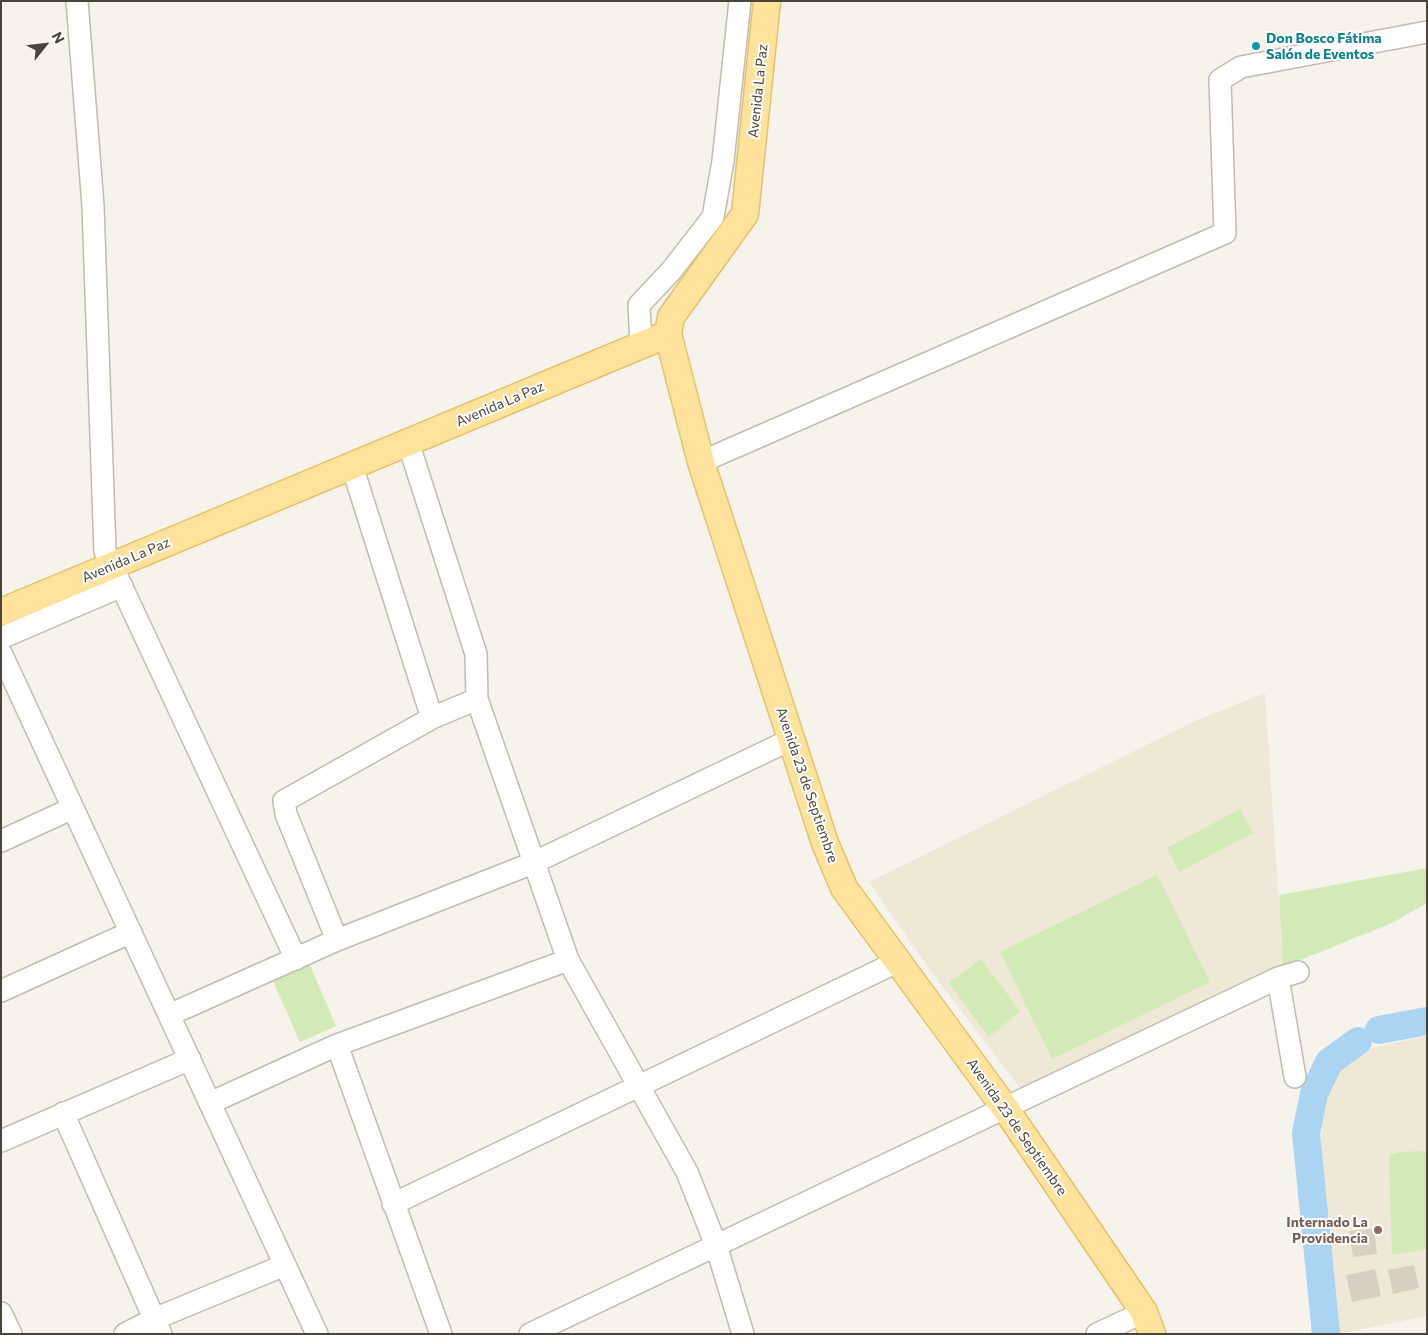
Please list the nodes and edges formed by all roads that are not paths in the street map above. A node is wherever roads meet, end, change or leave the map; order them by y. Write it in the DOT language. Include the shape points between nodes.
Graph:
graph roads {
  1 [pos="78,1"];
  2 [pos="740,1"];
  3 [pos="767,1"];
  4 [pos="1427,32"];
  5 [pos="668,334"];
  6 [pos="641,345"];
  7 [pos="408,442"];
  8 [pos="701,462"];
  9 [pos="352,466"];
  10 [pos="118,576"];
  11 [pos="1,612"];
  12 [pos="1,638"];
  13 [pos="1,653"];
  14 [pos="477,699"];
  15 [pos="432,718"];
  16 [pos="790,740"];
  17 [pos="73,808"];
  18 [pos="1,841"];
  19 [pos="532,863"];
  20 [pos="130,932"];
  21 [pos="337,940"];
  22 [pos="296,958"];
  23 [pos="568,960"];
  24 [pos="899,961"];
  25 [pos="2,990"];
  26 [pos="170,1015"];
  27 [pos="337,1045"];
  28 [pos="190,1059"];
  29 [pos="1295,1077"];
  30 [pos="638,1086"];
  31 [pos="210,1103"];
  32 [pos="1005,1108"];
  33 [pos="63,1113"];
  34 [pos="1,1141"];
  35 [pos="393,1204"];
  36 [pos="716,1245"];
  37 [pos="285,1265"];
  38 [pos="1,1313"];
  39 [pos="1148,1323"];
  40 [pos="157,1327"];
  41 [pos="11,1334"];
  42 [pos="125,1334"];
  43 [pos="317,1334"];
  44 [pos="441,1334"];
  45 [pos="530,1334"];
  46 [pos="743,1334"];
  47 [pos="1097,1334"];
  1 -- 10 [label="street" via="93,206 105,551"];
  2 -- 6 [label="street" via="723,161 712,217 671,271 639,305"];
  3 -- 5 [label="main road, Avenida La Paz" via="745,214 671,317"];
  4 -- 8 [label="street" via="1241,68 1220,80 1225,233"];
  5 -- 6 [label="main road, Avenida La Paz"];
  5 -- 8 [label="main road, Avenida 23 de Septiembre"];
  6 -- 7 [label="main road, Avenida La Paz"];
  7 -- 9 [label="main road, Avenida La Paz"];
  7 -- 14 [label="street" via="476,654"];
  8 -- 16 [label="main road, Avenida 23 de Septiembre"];
  9 -- 10 [label="main road, Avenida La Paz"];
  9 -- 15 [label="street"];
  10 -- 11 [label="main road, Avenida La Paz"];
  10 -- 12 [label="street"];
  10 -- 22 [label="street"];
  13 -- 17 [label="street"];
  14 -- 15 [label="street"];
  14 -- 19 [label="street"];
  15 -- 21 [label="street" via="284,802"];
  16 -- 19 [label="street"];
  16 -- 24 [label="main road, Avenida 23 de Septiembre" via="844,888"];
  17 -- 18 [label="street"];
  17 -- 20 [label="street"];
  19 -- 21 [label="street"];
  19 -- 23 [label="street"];
  20 -- 25 [label="street"];
  20 -- 26 [label="street"];
  21 -- 22 [label="street"];
  22 -- 26 [label="street"];
  23 -- 27 [label="street"];
  23 -- 30 [label="street"];
  24 -- 30 [label="street"];
  24 -- 32 [label="main road, Avenida 23 de Septiembre"];
  26 -- 28 [label="street"];
  27 -- 31 [label="street"];
  27 -- 35 [label="street"];
  28 -- 31 [label="street"];
  28 -- 33 [label="street"];
  29 -- 32 [label="street" via="1288,975"];
  30 -- 35 [label="street"];
  30 -- 36 [label="street" via="687,1172"];
  31 -- 37 [label="street"];
  32 -- 36 [label="street"];
  32 -- 39 [label="main road, Avenida 23 de Septiembre"];
  33 -- 34 [label="street"];
  33 -- 40 [label="street"];
  35 -- 44 [label="street"];
  36 -- 45 [label="street"];
  36 -- 46 [label="street"];
  37 -- 40 [label="street"];
  37 -- 43 [label="street"];
  38 -- 41 [label="street"];
  39 -- 47 [label="street"];
  40 -- 42 [label="street"];
}
